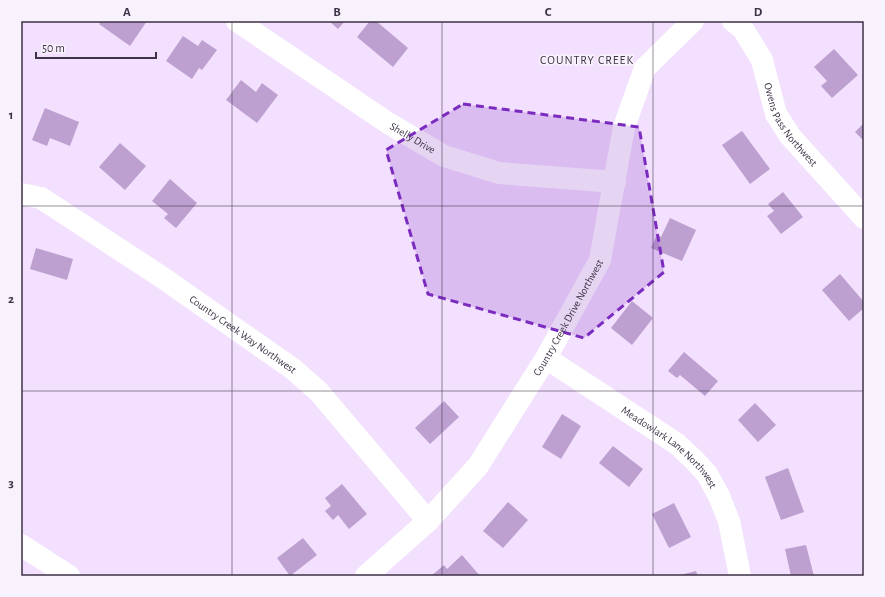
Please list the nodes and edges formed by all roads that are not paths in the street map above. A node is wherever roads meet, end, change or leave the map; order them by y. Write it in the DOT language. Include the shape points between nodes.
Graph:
graph roads {
  1 [pos="237,21"];
  2 [pos="693,21"];
  3 [pos="733,21"];
  4 [pos="615,182"];
  5 [pos="21,194"];
  6 [pos="864,218"];
  7 [pos="546,358"];
  8 [pos="428,521"];
  9 [pos="21,545"];
  10 [pos="66,575"];
  11 [pos="366,576"];
  12 [pos="740,576"];
  1 -- 4 [label="street, Shelly Drive" via="388,123 444,156 499,173"];
  2 -- 4 [label="street, Country Creek Drive Northwest" via="646,68 624,128"];
  3 -- 6 [label="street, Owens Pass Northwest" via="743,29 762,60 776,114 790,136"];
  4 -- 7 [label="street, Country Creek Drive Northwest" via="600,260"];
  5 -- 8 [label="street, Country Creek Way Northwest" via="41,198 163,278 293,369 318,392"];
  7 -- 8 [label="street, Country Creek Drive Northwest" via="478,466"];
  7 -- 12 [label="street, Meadowlark Lane Northwest" via="676,444 707,474 729,521"];
  8 -- 11 [label="street, Country Creek Drive Northwest"];
  9 -- 10 [label="street"];
}
